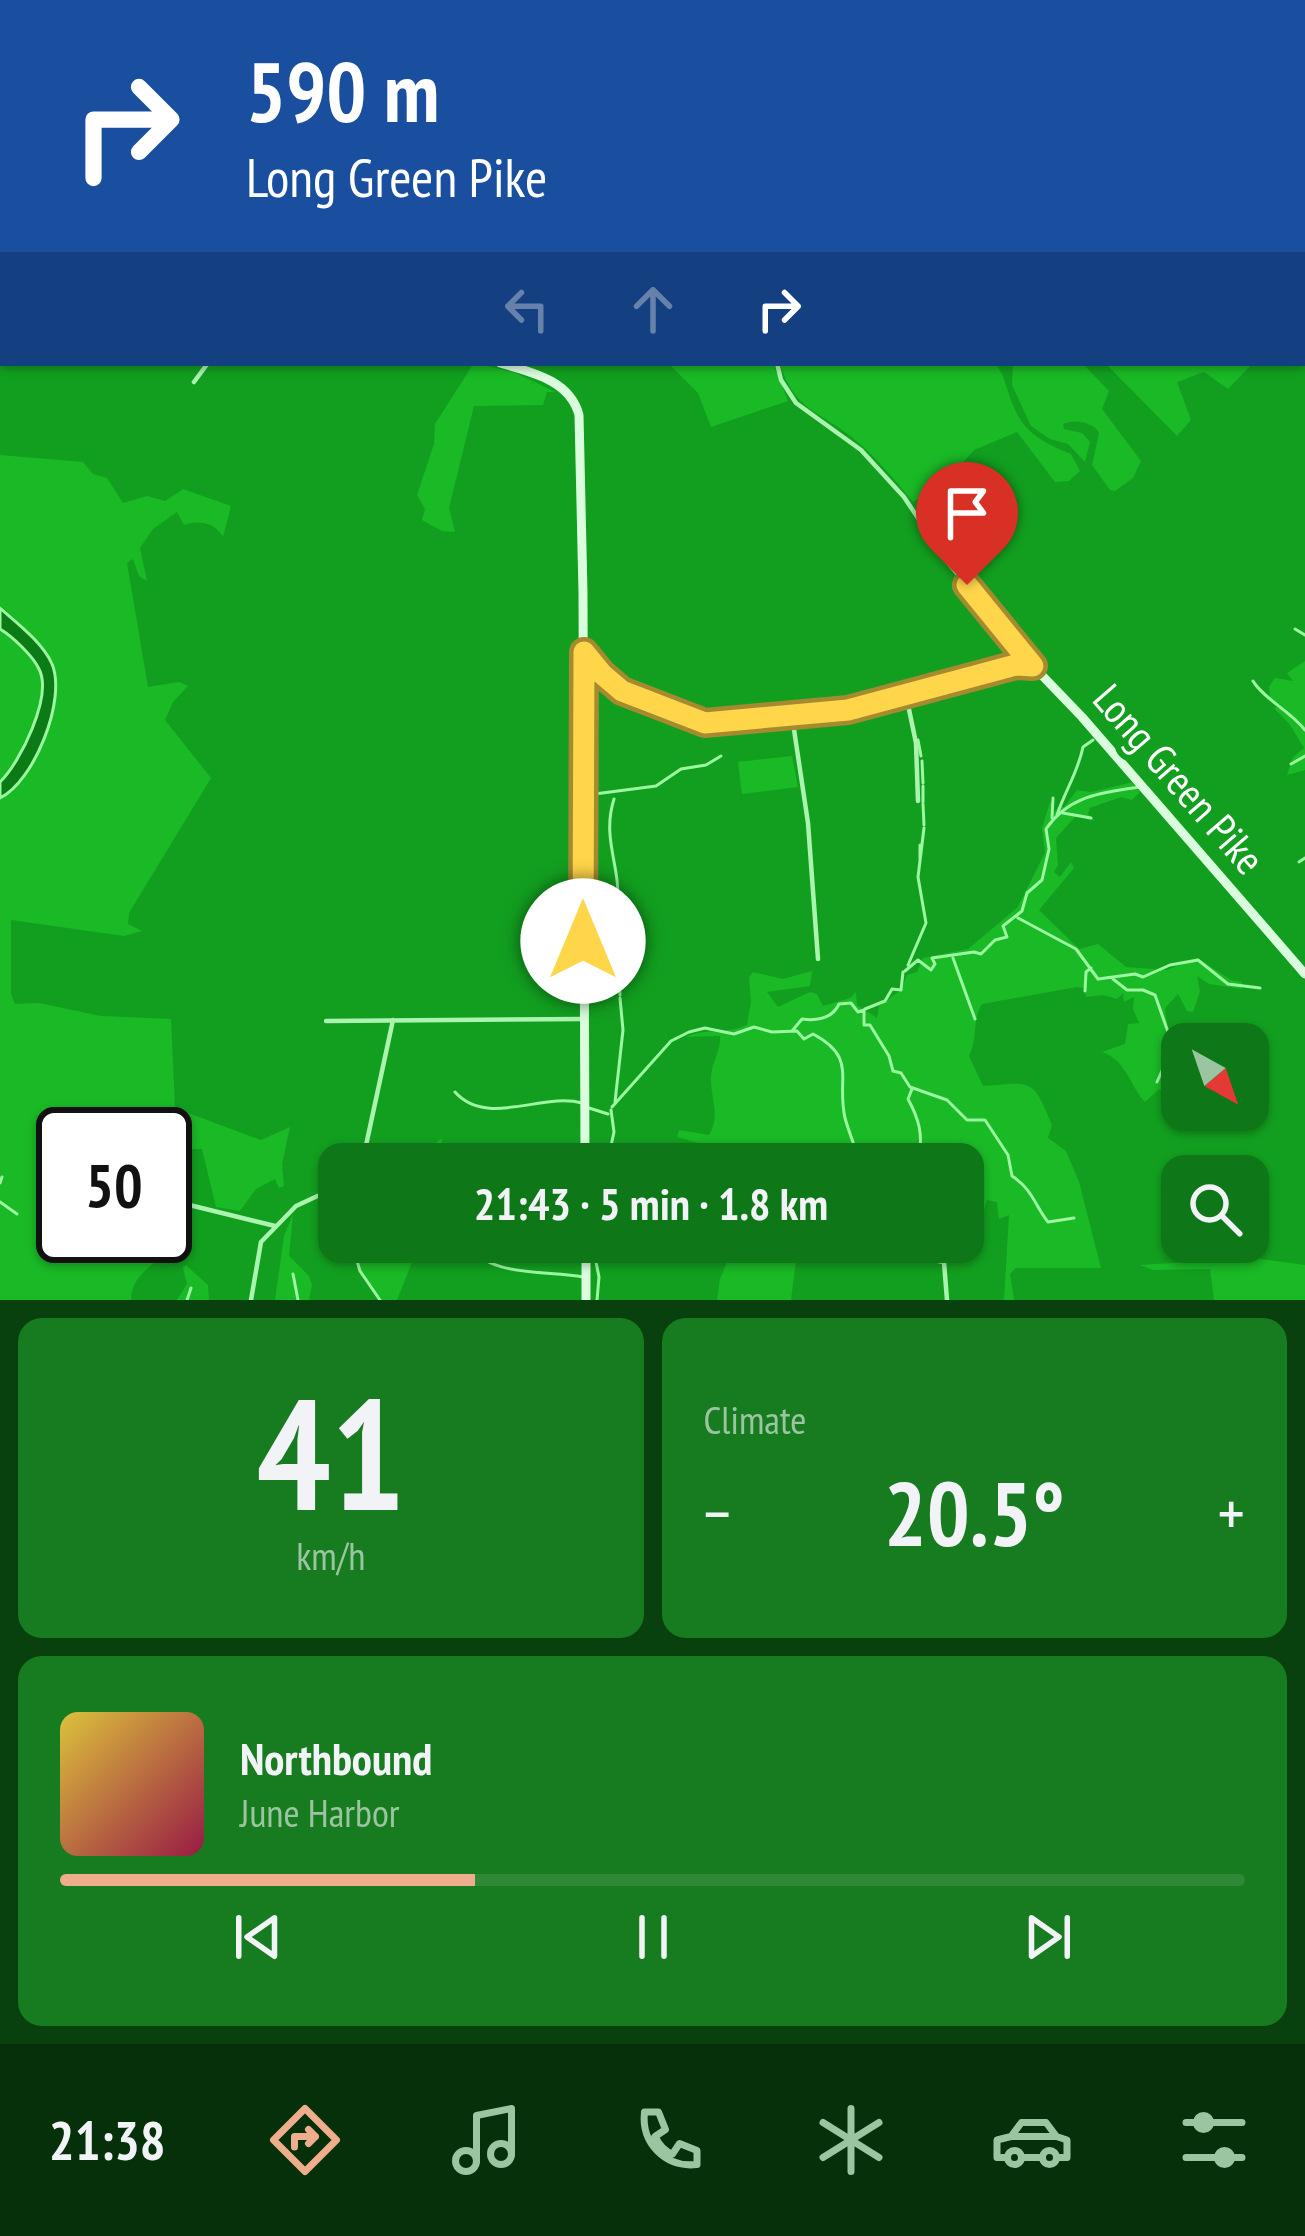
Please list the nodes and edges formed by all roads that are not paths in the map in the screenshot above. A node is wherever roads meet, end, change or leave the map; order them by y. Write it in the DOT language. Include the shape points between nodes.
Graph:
graph roads {
  1 [pos="206,366"];
  2 [pos="508,366"];
  3 [pos="778,366"];
  4 [pos="194,382"];
  5 [pos="584,652"];
  6 [pos="1033,666"];
  7 [pos="906,695"];
  8 [pos="792,716"];
  9 [pos="918,802"];
  10 [pos="818,958"];
  11 [pos="1305,974"];
  12 [pos="584,1019"];
  13 [pos="393,1020"];
  14 [pos="326,1021"];
  15 [pos="367,1143"];
  16 [pos="585,1143"];
  17 [pos="318,1196"];
  18 [pos="192,1206"];
  19 [pos="280,1225"];
  20 [pos="586,1263"];
  21 [pos="944,1263"];
  22 [pos="251,1300"];
  23 [pos="586,1300"];
  24 [pos="947,1300"];
  1 -- 4 [label="street"];
  2 -- 5 [label="main road" via="556,383 578,411"];
  3 -- 6 [label="street" via="796,403 857,446 904,497"];
  5 -- 8 [label="main road" via="618,688 693,721"];
  5 -- 12 [label="main road"];
  6 -- 7 [label="main road"];
  6 -- 11 [label="main road, Long Green Pike"];
  7 -- 8 [label="main road"];
  7 -- 9 [label="street"];
  8 -- 10 [label="street"];
  12 -- 13 [label="street"];
  12 -- 16 [label="main road"];
  13 -- 14 [label="street"];
  13 -- 15 [label="street"];
  17 -- 19 [label="street"];
  18 -- 19 [label="street"];
  19 -- 22 [label="street" via="258,1245"];
  20 -- 23 [label="main road"];
  21 -- 24 [label="street"];
}
